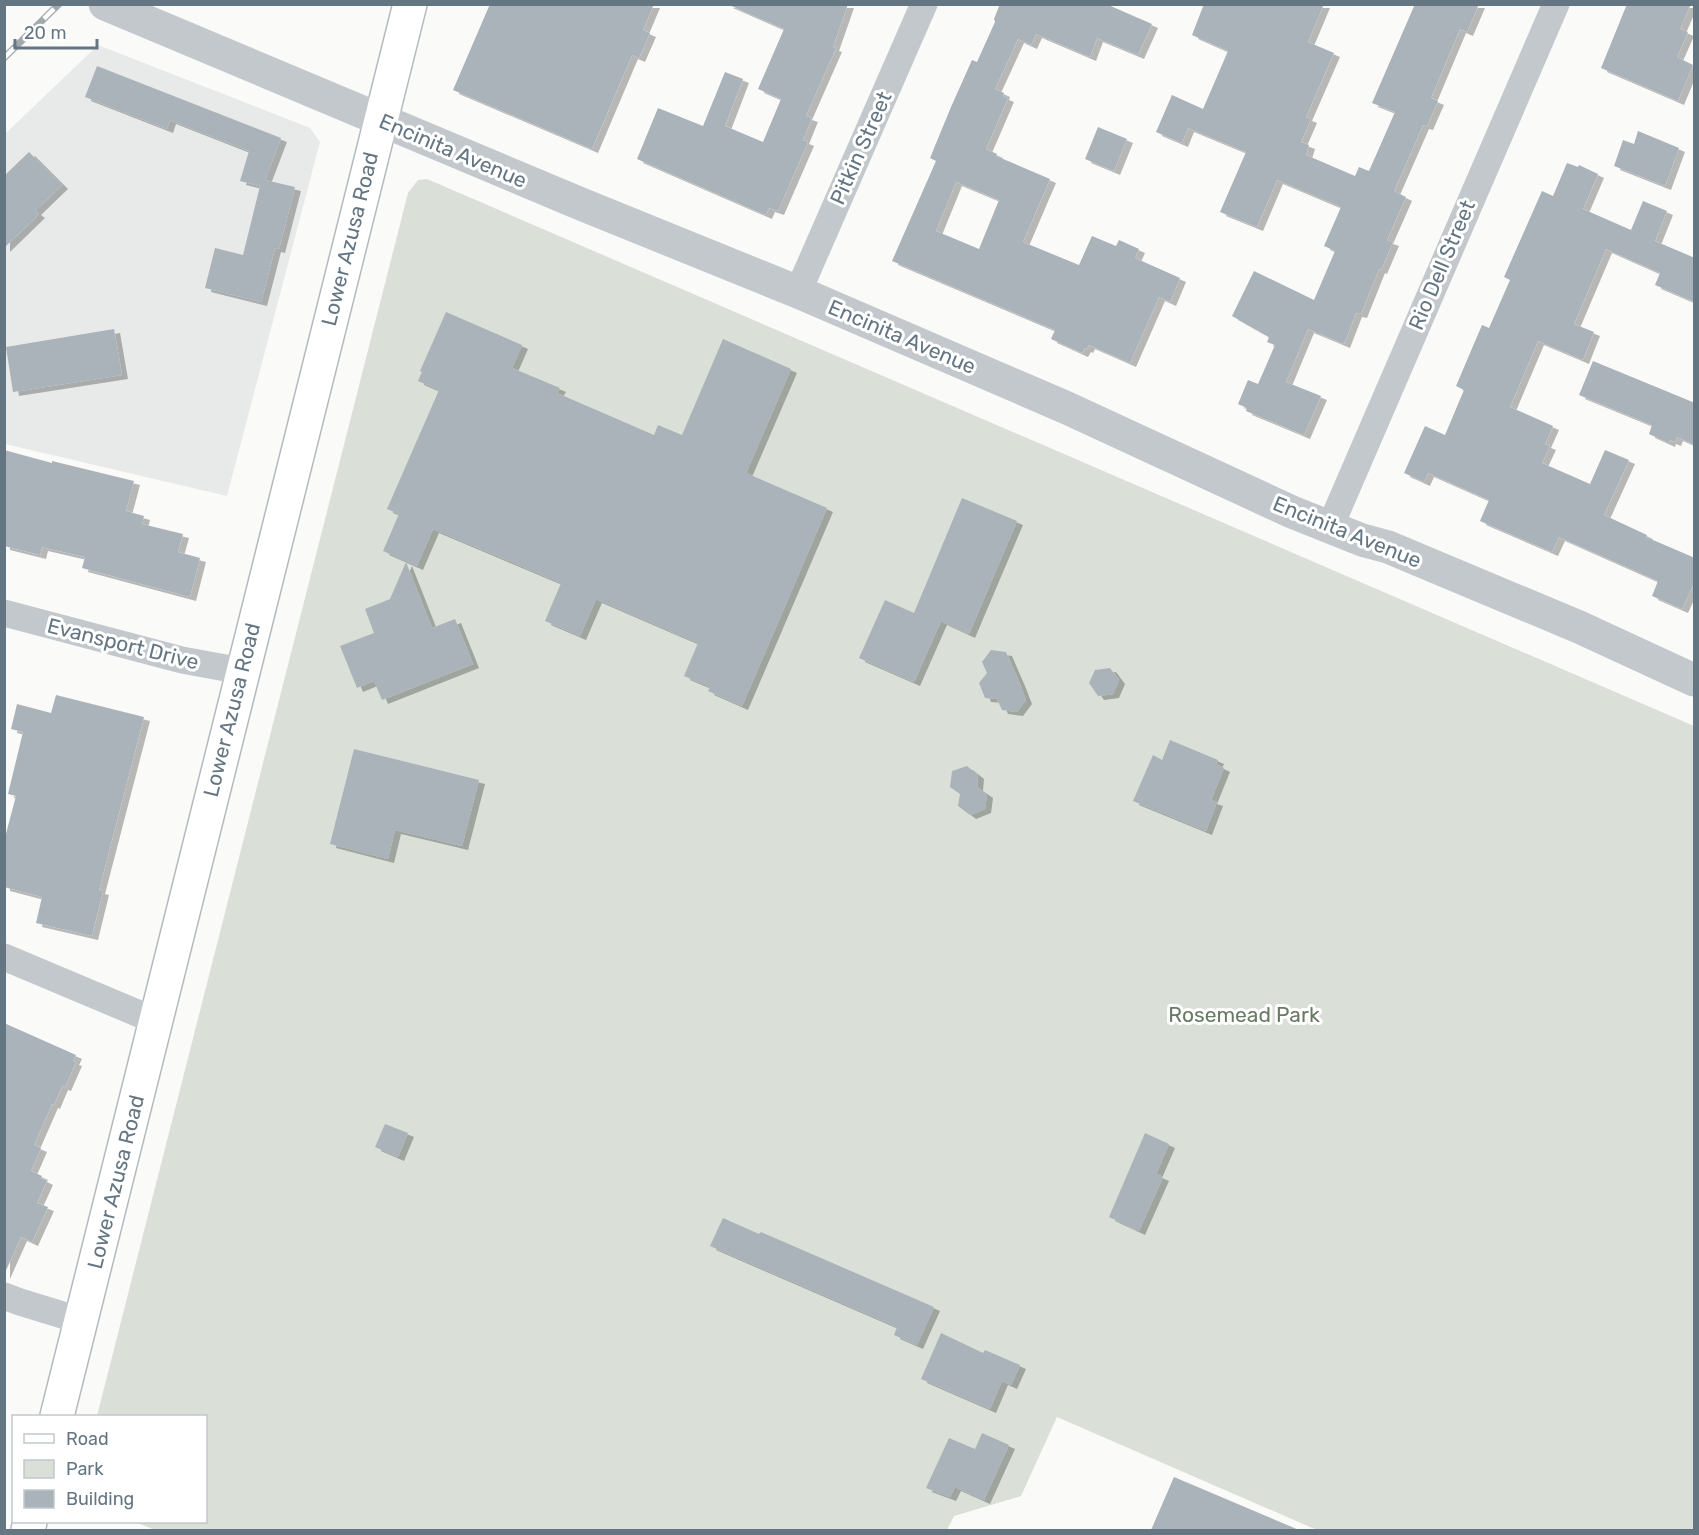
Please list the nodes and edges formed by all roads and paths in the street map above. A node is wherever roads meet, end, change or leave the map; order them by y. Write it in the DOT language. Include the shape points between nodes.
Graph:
graph roads {
  1 [pos="105,4"];
  2 [pos="410,4"];
  3 [pos="924,4"];
  4 [pos="1556,4"];
  5 [pos="380,120"];
  6 [pos="798,292"];
  7 [pos="1330,526"];
  8 [pos="4,613"];
  9 [pos="242,671"];
  10 [pos="1695,680"];
  11 [pos="4,957"];
  12 [pos="156,1020"];
  13 [pos="4,1296"];
  14 [pos="82,1321"];
  15 [pos="57,1415"];
  1 -- 5 [label="street, Encinita Avenue"];
  2 -- 5 [label="main road, Lower Azusa Road"];
  3 -- 6 [label="street, Pitkin Street"];
  4 -- 7 [label="street, Rio Dell Street"];
  5 -- 6 [label="street, Encinita Avenue"];
  5 -- 9 [label="main road, Lower Azusa Road"];
  6 -- 7 [label="street, Encinita Avenue"];
  7 -- 10 [label="street, Encinita Avenue" via="1579,627"];
  8 -- 9 [label="street, Evansport Drive" via="182,660"];
  9 -- 12 [label="main road, Lower Azusa Road"];
  11 -- 12 [label="street"];
  12 -- 14 [label="main road, Lower Azusa Road"];
  13 -- 14 [label="street"];
  14 -- 15 [label="main road, Lower Azusa Road"];
}
